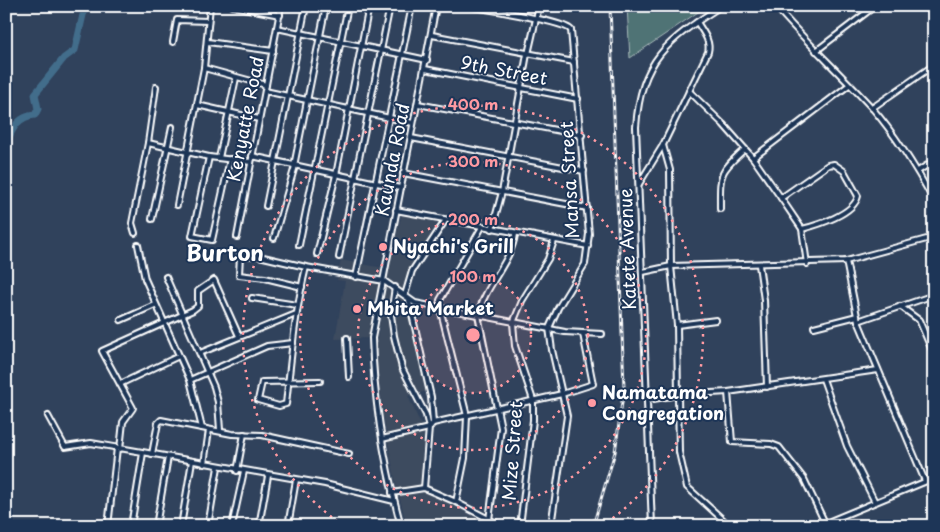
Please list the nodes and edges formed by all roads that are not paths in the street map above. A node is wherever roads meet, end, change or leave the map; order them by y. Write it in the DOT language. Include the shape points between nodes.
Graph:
graph roads {
  1 [pos="210,6"];
  2 [pos="233,6"];
  3 [pos="281,6"];
  4 [pos="306,6"];
  5 [pos="326,6"];
  6 [pos="348,6"];
  7 [pos="368,6"];
  8 [pos="390,6"];
  9 [pos="412,6"];
  10 [pos="436,6"];
  11 [pos="468,6"];
  12 [pos="539,6"];
  13 [pos="721,6"];
  14 [pos="776,6"];
  15 [pos="875,6"];
  16 [pos="280,15"];
  17 [pos="537,19"];
  18 [pos="208,21"];
  19 [pos="697,22"];
  20 [pos="278,28"];
  21 [pos="300,32"];
  22 [pos="432,35"];
  23 [pos="321,37"];
  24 [pos="173,42"];
  25 [pos="208,42"];
  26 [pos="341,42"];
  27 [pos="361,46"];
  28 [pos="273,51"];
  29 [pos="382,51"];
  30 [pos="816,51"];
  31 [pos="527,54"];
  32 [pos="402,55"];
  33 [pos="426,60"];
  34 [pos="574,62"];
  35 [pos="934,65"];
  36 [pos="204,68"];
  37 [pos="425,69"];
  38 [pos="236,78"];
  39 [pos="266,85"];
  40 [pos="849,85"];
  41 [pos="156,87"];
  42 [pos="265,90"];
  43 [pos="519,90"];
  44 [pos="689,90"];
  45 [pos="288,96"];
  46 [pos="578,100"];
  47 [pos="308,101"];
  48 [pos="418,104"];
  49 [pos="198,105"];
  50 [pos="328,106"];
  51 [pos="872,108"];
  52 [pos="348,110"];
  53 [pos="228,114"];
  54 [pos="370,114"];
  55 [pos="259,119"];
  56 [pos="389,119"];
  57 [pos="514,122"];
  58 [pos="414,123"];
  59 [pos="172,127"];
  60 [pos="582,136"];
  61 [pos="411,138"];
  62 [pos="148,144"];
  63 [pos="663,146"];
  64 [pos="168,148"];
  65 [pos="745,149"];
  66 [pos="188,152"];
  67 [pos="252,156"];
  68 [pos="209,157"];
  69 [pos="219,158"];
  70 [pos="506,158"];
  71 [pos="752,158"];
  72 [pos="230,159"];
  73 [pos="274,161"];
  74 [pos="934,161"];
  75 [pos="251,162"];
  76 [pos="295,166"];
  77 [pos="315,170"];
  78 [pos="584,171"];
  79 [pos="918,171"];
  80 [pos="403,173"];
  81 [pos="336,174"];
  82 [pos="356,179"];
  83 [pos="376,184"];
  84 [pos="639,184"];
  85 [pos="400,188"];
  86 [pos="502,192"];
  87 [pos="781,198"];
  88 [pos="934,201"];
  89 [pos="177,205"];
  90 [pos="266,206"];
  91 [pos="587,208"];
  92 [pos="720,209"];
  93 [pos="396,210"];
  94 [pos="152,219"];
  95 [pos="446,221"];
  96 [pos="482,227"];
  97 [pos="492,229"];
  98 [pos="802,229"];
  99 [pos="135,233"];
  100 [pos="515,234"];
  101 [pos="237,237"];
  102 [pos="934,237"];
  103 [pos="274,238"];
  104 [pos="554,241"];
  105 [pos="138,246"];
  106 [pos="299,246"];
  107 [pos="588,246"];
  108 [pos="317,254"];
  109 [pos="339,258"];
  110 [pos="846,261"];
  111 [pos="807,264"];
  112 [pos="759,265"];
  113 [pos="671,266"];
  114 [pos="306,267"];
  115 [pos="643,272"];
  116 [pos="166,277"];
  117 [pos="356,277"];
  118 [pos="384,281"];
  119 [pos="302,287"];
  120 [pos="395,287"];
  121 [pos="405,295"];
  122 [pos="934,295"];
  123 [pos="252,298"];
  124 [pos="409,301"];
  125 [pos="155,305"];
  126 [pos="297,305"];
  127 [pos="900,306"];
  128 [pos="440,308"];
  129 [pos="296,314"];
  130 [pos="182,315"];
  131 [pos="478,315"];
  132 [pos="858,318"];
  133 [pos="121,320"];
  134 [pos="716,320"];
  135 [pos="164,323"];
  136 [pos="513,323"];
  137 [pos="677,326"];
  138 [pos="814,327"];
  139 [pos="549,328"];
  140 [pos="583,334"];
  141 [pos="602,334"];
  142 [pos="239,336"];
  143 [pos="347,338"];
  144 [pos="292,344"];
  145 [pos="200,353"];
  146 [pos="934,355"];
  147 [pos="179,356"];
  148 [pos="878,370"];
  149 [pos="208,372"];
  150 [pos="349,377"];
  151 [pos="823,379"];
  152 [pos="190,380"];
  153 [pos="320,381"];
  154 [pos="289,383"];
  155 [pos="120,384"];
  156 [pos="768,387"];
  157 [pos="728,392"];
  158 [pos="562,394"];
  159 [pos="678,395"];
  160 [pos="533,400"];
  161 [pos="648,400"];
  162 [pos="499,409"];
  163 [pos="48,416"];
  164 [pos="467,416"];
  165 [pos="433,423"];
  166 [pos="202,428"];
  167 [pos="429,428"];
  168 [pos="209,430"];
  169 [pos="220,430"];
  170 [pos="244,434"];
  171 [pos="382,439"];
  172 [pos="119,448"];
  173 [pos="143,453"];
  174 [pos="152,454"];
  175 [pos="350,454"];
  176 [pos="168,457"];
  177 [pos="192,461"];
  178 [pos="204,464"];
  179 [pos="218,467"];
  180 [pos="237,470"];
  181 [pos="244,471"];
  182 [pos="268,476"];
  183 [pos="934,478"];
  184 [pos="296,480"];
  185 [pos="926,481"];
  186 [pos="424,488"];
  187 [pos="392,493"];
  188 [pos="394,501"];
  189 [pos="456,502"];
  190 [pos="875,502"];
  191 [pos="488,520"];
  192 [pos="825,523"];
  193 [pos="108,526"];
  194 [pos="131,526"];
  195 [pos="156,526"];
  196 [pos="181,526"];
  197 [pos="208,526"];
  198 [pos="232,526"];
  199 [pos="259,526"];
  200 [pos="288,526"];
  201 [pos="402,526"];
  202 [pos="502,526"];
  203 [pos="520,526"];
  204 [pos="552,526"];
  205 [pos="652,526"];
  206 [pos="730,526"];
  207 [pos="818,526"];
  1 -- 18 [label="street"];
  2 -- 16 [label="street"];
  3 -- 16 [label="street, Kenyatte Road"];
  4 -- 21 [label="street"];
  5 -- 23 [label="street"];
  6 -- 26 [label="street"];
  7 -- 27 [label="street"];
  8 -- 29 [label="street"];
  9 -- 32 [label="street"];
  10 -- 22 [label="street, Kaunda Road"];
  11 -- 17 [label="street"];
  12 -- 17 [label="street"];
  13 -- 19 [label="street, Katete Avenue"];
  14 -- 30 [label="street"];
  15 -- 30 [label="street"];
  16 -- 20 [label="street, Kenyatte Road"];
  17 -- 31 [label="street"];
  17 -- 34 [label="street, Mansa Street" via="571,30"];
  18 -- 24 [label="street" via="177,20"];
  18 -- 25 [label="street"];
  19 -- 44 [label="street" via="709,46"];
  19 -- 84 [label="street, Katete Avenue" via="678,34 647,75 638,101 636,127"];
  20 -- 21 [label="street"];
  20 -- 28 [label="street, Kenyatte Road"];
  21 -- 23 [label="street"];
  21 -- 45 [label="street"];
  22 -- 31 [label="street"];
  22 -- 33 [label="street, Kaunda Road"];
  23 -- 26 [label="street"];
  23 -- 47 [label="street"];
  25 -- 28 [label="street"];
  25 -- 36 [label="street"];
  26 -- 27 [label="street"];
  26 -- 50 [label="street"];
  27 -- 29 [label="street"];
  27 -- 52 [label="street"];
  28 -- 39 [label="street, Kenyatte Road"];
  29 -- 32 [label="street"];
  29 -- 54 [label="street"];
  30 -- 40 [label="street"];
  31 -- 34 [label="street"];
  31 -- 43 [label="street"];
  32 -- 33 [label="street"];
  32 -- 56 [label="street"];
  33 -- 37 [label="street, Kaunda Road"];
  34 -- 46 [label="street, Mansa Street"];
  35 -- 51 [label="street"];
  36 -- 38 [label="street"];
  36 -- 49 [label="street"];
  37 -- 43 [label="street, 9th Street"];
  37 -- 48 [label="street, Kaunda Road"];
  38 -- 39 [label="street"];
  38 -- 53 [label="street"];
  39 -- 42 [label="street, Kenyatte Road"];
  40 -- 51 [label="street"];
  40 -- 71 [label="street"];
  41 -- 62 [label="street"];
  42 -- 45 [label="street"];
  42 -- 55 [label="street, Kenyatte Road"];
  43 -- 46 [label="street, 9th Street"];
  43 -- 57 [label="street"];
  44 -- 63 [label="street"];
  44 -- 65 [label="street"];
  45 -- 47 [label="street"];
  45 -- 73 [label="street"];
  46 -- 60 [label="street, Mansa Street"];
  47 -- 50 [label="street"];
  47 -- 76 [label="street"];
  48 -- 57 [label="street"];
  48 -- 58 [label="street, Kaunda Road"];
  49 -- 53 [label="street"];
  49 -- 66 [label="street"];
  50 -- 52 [label="street"];
  50 -- 77 [label="street"];
  51 -- 79 [label="street"];
  52 -- 54 [label="street"];
  52 -- 81 [label="street"];
  53 -- 55 [label="street"];
  53 -- 69 [label="street"];
  54 -- 56 [label="street"];
  54 -- 82 [label="street"];
  55 -- 67 [label="street, Kenyatte Road"];
  56 -- 58 [label="street"];
  56 -- 83 [label="street"];
  57 -- 60 [label="street"];
  57 -- 70 [label="street"];
  58 -- 61 [label="street, Kaunda Road"];
  59 -- 64 [label="street"];
  60 -- 78 [label="street, Mansa Street"];
  61 -- 70 [label="street"];
  61 -- 80 [label="street, Kaunda Road"];
  62 -- 64 [label="street"];
  62 -- 99 [label="street" via="132,223"];
  63 -- 84 [label="street"];
  63 -- 113 [label="street" via="670,170"];
  64 -- 66 [label="street"];
  64 -- 94 [label="street"];
  65 -- 71 [label="street"];
  65 -- 92 [label="street" via="725,166 720,178"];
  66 -- 68 [label="street"];
  66 -- 89 [label="street"];
  67 -- 73 [label="street"];
  67 -- 75 [label="street, Kenyatte Road"];
  68 -- 69 [label="street"];
  68 -- 72 [label="street" via="192,236 205,240 212,240"];
  69 -- 72 [label="street"];
  70 -- 78 [label="street"];
  70 -- 86 [label="street"];
  71 -- 87 [label="street"];
  72 -- 75 [label="street"];
  73 -- 76 [label="street"];
  73 -- 90 [label="street"];
  74 -- 79 [label="street"];
  75 -- 101 [label="street, Kenyatte Road"];
  76 -- 77 [label="street"];
  76 -- 103 [label="street"];
  77 -- 81 [label="street"];
  77 -- 106 [label="street"];
  78 -- 91 [label="street, Mansa Street"];
  79 -- 88 [label="street"];
  80 -- 85 [label="street, Kaunda Road"];
  80 -- 86 [label="street"];
  81 -- 82 [label="street"];
  81 -- 108 [label="street"];
  82 -- 83 [label="street"];
  82 -- 109 [label="street"];
  83 -- 85 [label="street"];
  83 -- 117 [label="street"];
  84 -- 115 [label="street, Katete Avenue"];
  85 -- 93 [label="street, Kaunda Road"];
  86 -- 91 [label="street"];
  86 -- 97 [label="street"];
  87 -- 98 [label="street"];
  87 -- 98 [label="street" via="828,165 834,164 844,171 858,196 855,203 827,222"];
  91 -- 107 [label="street, Mansa Street"];
  93 -- 95 [label="street"];
  93 -- 118 [label="street, Kaunda Road"];
  95 -- 96 [label="street"];
  95 -- 121 [label="street" via="412,271"];
  96 -- 97 [label="street"];
  96 -- 128 [label="street" via="444,292"];
  97 -- 100 [label="street"];
  98 -- 111 [label="street"];
  100 -- 104 [label="street"];
  100 -- 131 [label="street" via="511,251 492,280"];
  102 -- 110 [label="street"];
  104 -- 107 [label="street"];
  104 -- 136 [label="street, Mize Street" via="548,259 522,301"];
  105 -- 125 [label="street"];
  107 -- 139 [label="street, Mansa Street" via="585,264"];
  110 -- 111 [label="street"];
  110 -- 132 [label="street"];
  111 -- 112 [label="street"];
  112 -- 113 [label="street"];
  112 -- 156 [label="street"];
  113 -- 115 [label="street"];
  113 -- 137 [label="street"];
  114 -- 117 [label="street"];
  114 -- 119 [label="street"];
  114 -- 119 [label="street" via="240,255 239,275"];
  115 -- 161 [label="street, Katete Avenue"];
  116 -- 130 [label="street"];
  117 -- 118 [label="street"];
  118 -- 120 [label="street"];
  118 -- 171 [label="street, Kaunda Road" via="372,338"];
  119 -- 126 [label="street"];
  120 -- 121 [label="street"];
  120 -- 167 [label="street" via="390,315 394,336 402,368 426,415"];
  121 -- 124 [label="street"];
  122 -- 127 [label="street"];
  123 -- 126 [label="street"];
  124 -- 128 [label="street"];
  124 -- 165 [label="street" via="431,398"];
  125 -- 133 [label="street"];
  125 -- 135 [label="street"];
  126 -- 129 [label="street"];
  127 -- 132 [label="street"];
  127 -- 146 [label="street" via="918,320"];
  128 -- 131 [label="street"];
  128 -- 164 [label="street"];
  129 -- 142 [label="street"];
  129 -- 144 [label="street"];
  130 -- 135 [label="street"];
  130 -- 142 [label="street" via="196,307 198,291 214,280"];
  130 -- 145 [label="street"];
  131 -- 136 [label="street"];
  131 -- 162 [label="street"];
  132 -- 138 [label="street"];
  132 -- 148 [label="street"];
  134 -- 137 [label="street"];
  135 -- 147 [label="street"];
  135 -- 155 [label="street" via="102,351"];
  136 -- 139 [label="street"];
  136 -- 160 [label="street, Mize Street" via="515,346"];
  137 -- 159 [label="street"];
  139 -- 140 [label="street"];
  139 -- 158 [label="street"];
  140 -- 141 [label="street"];
  140 -- 158 [label="street" via="593,384"];
  142 -- 145 [label="street"];
  143 -- 150 [label="street"];
  144 -- 149 [label="street" via="267,346"];
  144 -- 154 [label="street"];
  145 -- 149 [label="street"];
  147 -- 152 [label="street"];
  147 -- 155 [label="street"];
  148 -- 151 [label="street"];
  148 -- 185 [label="street"];
  149 -- 152 [label="street"];
  149 -- 169 [label="street" via="218,402"];
  151 -- 156 [label="street"];
  151 -- 190 [label="street" via="847,446"];
  152 -- 166 [label="street"];
  153 -- 154 [label="street"];
  154 -- 154 [label="street" via="262,382 258,400 284,406"];
  155 -- 172 [label="street" via="134,408 123,422"];
  156 -- 157 [label="street"];
  157 -- 159 [label="street"];
  157 -- 192 [label="street" via="732,442 779,447 804,479"];
  158 -- 160 [label="street"];
  158 -- 204 [label="street" via="566,416"];
  159 -- 161 [label="street"];
  159 -- 206 [label="street" via="678,452 686,487"];
  160 -- 162 [label="street"];
  160 -- 203 [label="street, Mize Street"];
  161 -- 205 [label="street, Katete Avenue"];
  162 -- 164 [label="street"];
  162 -- 191 [label="street" via="501,428"];
  163 -- 172 [label="street" via="66,447 84,443"];
  164 -- 165 [label="street"];
  164 -- 189 [label="street" via="465,458"];
  165 -- 167 [label="street"];
  166 -- 168 [label="street"];
  166 -- 174 [label="street" via="159,420"];
  167 -- 171 [label="street"];
  167 -- 186 [label="street"];
  168 -- 169 [label="street"];
  168 -- 178 [label="street"];
  169 -- 170 [label="street"];
  170 -- 175 [label="street" via="262,434"];
  170 -- 180 [label="street"];
  171 -- 187 [label="street, Kaunda Road"];
  172 -- 173 [label="street"];
  172 -- 193 [label="street"];
  173 -- 174 [label="street"];
  173 -- 194 [label="street"];
  174 -- 176 [label="street"];
  176 -- 177 [label="street"];
  176 -- 195 [label="street"];
  177 -- 178 [label="street"];
  177 -- 196 [label="street"];
  178 -- 179 [label="street"];
  179 -- 180 [label="street"];
  179 -- 197 [label="street"];
  180 -- 181 [label="street"];
  181 -- 182 [label="street"];
  181 -- 198 [label="street"];
  182 -- 184 [label="street"];
  182 -- 199 [label="street"];
  183 -- 185 [label="street"];
  184 -- 188 [label="street"];
  184 -- 200 [label="street"];
  185 -- 190 [label="street"];
  186 -- 187 [label="street"];
  186 -- 189 [label="street"];
  187 -- 188 [label="street, Kaunda Road"];
  188 -- 201 [label="street, Kaunda Road"];
  189 -- 191 [label="street"];
  190 -- 192 [label="street"];
  191 -- 202 [label="street"];
  192 -- 207 [label="street"];
}
